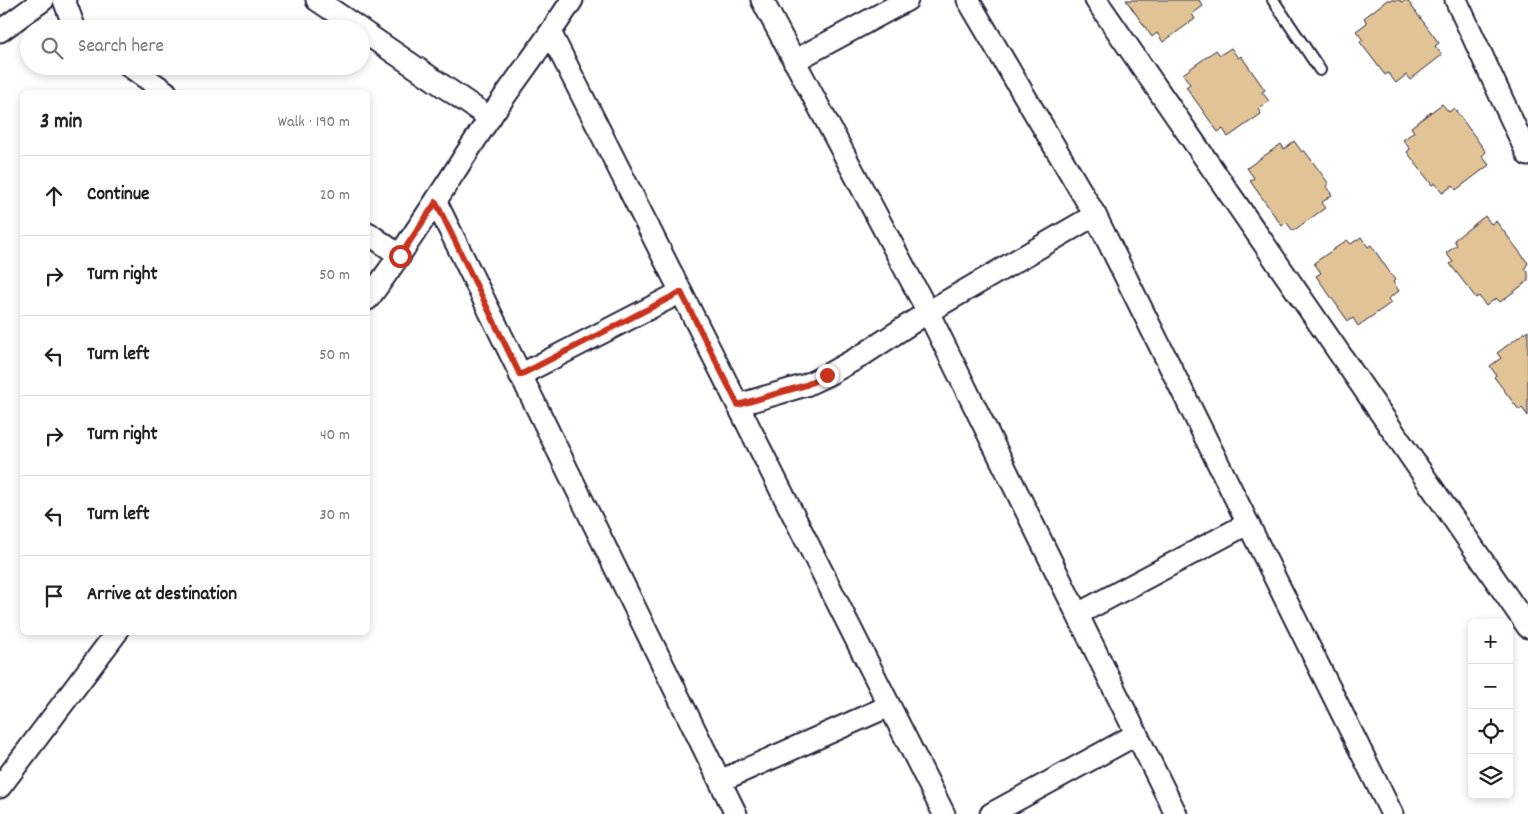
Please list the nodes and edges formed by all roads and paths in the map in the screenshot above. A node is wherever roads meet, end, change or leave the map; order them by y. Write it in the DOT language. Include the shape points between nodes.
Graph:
graph roads {
  1 [pos="43,0"];
  2 [pos="64,0"];
  3 [pos="318,0"];
  4 [pos="572,0"];
  5 [pos="762,0"];
  6 [pos="907,0"];
  7 [pos="968,0"];
  8 [pos="1096,0"];
  9 [pos="1273,0"];
  10 [pos="1456,0"];
  11 [pos="72,20"];
  12 [pos="347,20"];
  13 [pos="0,31"];
  14 [pos="551,34"];
  15 [pos="370,36"];
  16 [pos="794,61"];
  17 [pos="1320,70"];
  18 [pos="142,75"];
  19 [pos="163,90"];
  20 [pos="490,118"];
  21 [pos="1528,156"];
  22 [pos="436,202"];
  23 [pos="1095,215"];
  24 [pos="370,235"];
  25 [pos="400,256"];
  26 [pos="681,292"];
  27 [pos="370,296"];
  28 [pos="928,312"];
  29 [pos="520,375"];
  30 [pos="738,405"];
  31 [pos="1247,524"];
  32 [pos="1078,614"];
  33 [pos="1528,627"];
  34 [pos="115,635"];
  35 [pos="889,706"];
  36 [pos="1136,734"];
  37 [pos="720,781"];
  38 [pos="0,787"];
  39 [pos="736,814"];
  40 [pos="944,814"];
  41 [pos="991,814"];
  42 [pos="1176,814"];
  43 [pos="1392,814"];
  1 -- 13 [label="street"];
  2 -- 11 [label="street"];
  3 -- 12 [label="street"];
  4 -- 14 [label="street"];
  5 -- 16 [label="street"];
  6 -- 16 [label="street"];
  7 -- 23 [label="street"];
  8 -- 33 [label="street"];
  9 -- 17 [label="lane"];
  10 -- 21 [label="street"];
  14 -- 20 [label="street"];
  14 -- 26 [label="street"];
  15 -- 20 [label="street"];
  16 -- 28 [label="street"];
  18 -- 19 [label="street"];
  20 -- 22 [label="street"];
  22 -- 25 [label="street"];
  22 -- 29 [label="street"];
  23 -- 28 [label="street"];
  23 -- 31 [label="street"];
  24 -- 25 [label="street"];
  25 -- 27 [label="street"];
  26 -- 29 [label="street"];
  26 -- 30 [label="street"];
  28 -- 30 [label="street" via="827,375 806,385"];
  28 -- 32 [label="street"];
  29 -- 37 [label="street"];
  30 -- 35 [label="street"];
  31 -- 32 [label="street"];
  31 -- 43 [label="street"];
  32 -- 36 [label="street"];
  34 -- 38 [label="street"];
  35 -- 37 [label="street"];
  35 -- 40 [label="street"];
  36 -- 41 [label="street"];
  36 -- 42 [label="street"];
  37 -- 39 [label="street"];
}
